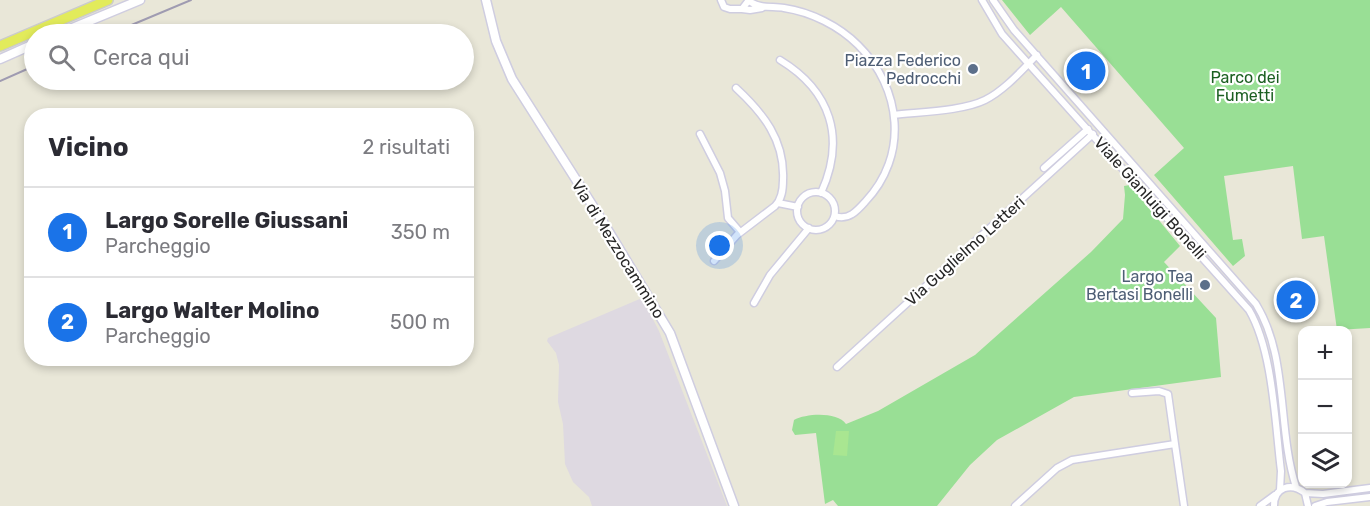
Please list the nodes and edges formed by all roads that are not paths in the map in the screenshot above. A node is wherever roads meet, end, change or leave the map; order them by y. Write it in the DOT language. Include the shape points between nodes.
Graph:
graph roads {
  1 [pos="108,0"];
  2 [pos="140,0"];
  3 [pos="486,0"];
  4 [pos="721,0"];
  5 [pos="982,0"];
  6 [pos="993,0"];
  7 [pos="749,1"];
  8 [pos="763,7"];
  9 [pos="742,9"];
  10 [pos="52,24"];
  11 [pos="82,24"];
  12 [pos="24,36"];
  13 [pos="0,46"];
  14 [pos="24,48"];
  15 [pos="1037,55"];
  16 [pos="0,59"];
  17 [pos="780,60"];
  18 [pos="1029,63"];
  19 [pos="736,88"];
  20 [pos="894,115"];
  21 [pos="1090,132"];
  22 [pos="700,134"];
  23 [pos="1044,168"];
  24 [pos="821,193"];
  25 [pos="778,203"];
  26 [pos="798,207"];
  27 [pos="834,216"];
  28 [pos="810,228"];
  29 [pos="740,232"];
  30 [pos="714,261"];
  31 [pos="754,303"];
  32 [pos="837,367"];
  33 [pos="1132,393"];
  34 [pos="1175,444"];
  35 [pos="1296,487"];
  36 [pos="1370,488"];
  37 [pos="1278,492"];
  38 [pos="1305,493"];
  39 [pos="1370,496"];
  40 [pos="734,506"];
  41 [pos="1015,506"];
  42 [pos="1184,506"];
  43 [pos="1260,506"];
  44 [pos="1274,506"];
  45 [pos="1308,506"];
  46 [pos="1315,506"];
  1 -- 10 [label="main road"];
  2 -- 11 [label="main road"];
  3 -- 40 [label="main road, Via di Mezzocammino" via="494,35 512,79 670,333"];
  4 -- 9 [label="street" via="726,8"];
  5 -- 18 [label="street, Viale Gianluigi Bonelli" via="996,26"];
  6 -- 15 [label="street, Viale Gianluigi Bonelli"];
  7 -- 8 [label="street"];
  7 -- 9 [label="street"];
  8 -- 9 [label="street"];
  8 -- 20 [label="street" via="809,15 852,39 879,71"];
  12 -- 13 [label="main road"];
  14 -- 16 [label="main road"];
  15 -- 18 [label="street"];
  15 -- 35 [label="street, Viale Gianluigi Bonelli" via="1261,312 1274,347 1289,463"];
  17 -- 24 [label="street" via="811,84 829,117 833,155"];
  18 -- 20 [label="street" via="990,98 976,104"];
  18 -- 21 [label="street, Viale Gianluigi Bonelli"];
  19 -- 25 [label="street" via="764,117 778,142 783,173"];
  20 -- 27 [label="street" via="893,151 884,179 855,213 845,218"];
  21 -- 23 [label="street"];
  21 -- 32 [label="street, Via Guglielmo Letteri"];
  21 -- 37 [label="street, Viale Gianluigi Bonelli" via="1253,317 1266,357 1281,471"];
  22 -- 29 [label="street" via="720,173 728,219"];
  24 -- 26 [label="street" via="806,195"];
  24 -- 27 [label="street" via="834,204"];
  25 -- 26 [label="street"];
  25 -- 29 [label="street"];
  26 -- 28 [label="street" via="799,218"];
  27 -- 28 [label="street" via="825,228"];
  28 -- 31 [label="street" via="773,271"];
  29 -- 30 [label="street"];
  33 -- 34 [label="street" via="1168,394"];
  34 -- 41 [label="street" via="1072,460"];
  34 -- 42 [label="street"];
  35 -- 37 [label="street"];
  35 -- 38 [label="street"];
  36 -- 38 [label="street"];
  37 -- 43 [label="street"];
  37 -- 44 [label="street, Viale Gianluigi Bonelli"];
  38 -- 45 [label="street"];
  39 -- 46 [label="street"];
}
